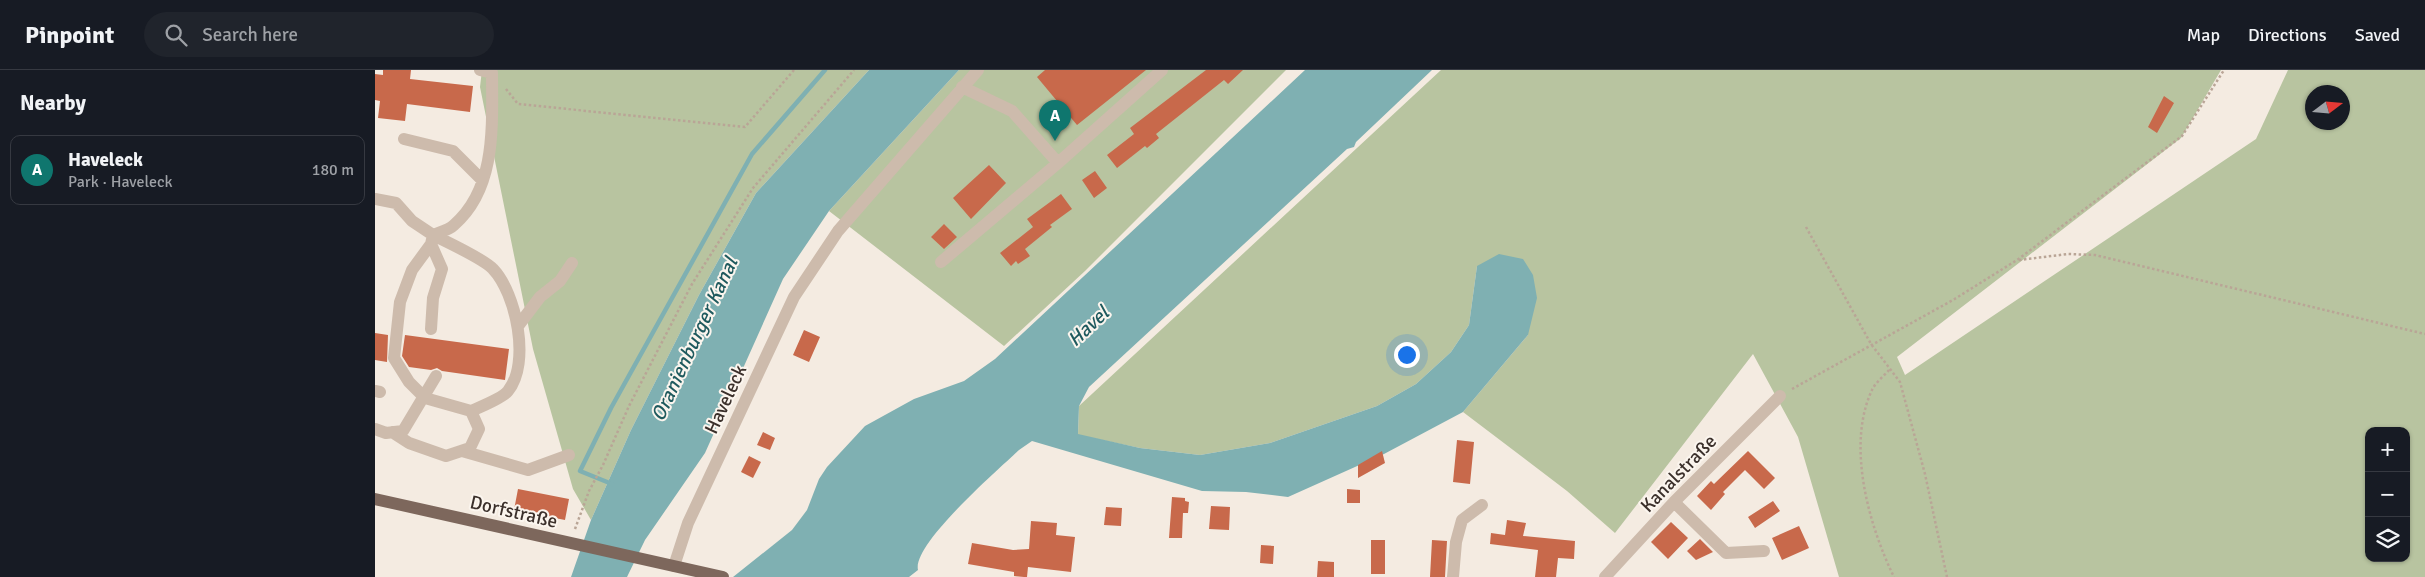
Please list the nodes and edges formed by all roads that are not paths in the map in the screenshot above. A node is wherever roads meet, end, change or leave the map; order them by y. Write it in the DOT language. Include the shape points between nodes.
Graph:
graph roads {
  1 [pos="978,70"];
  2 [pos="1162,70"];
  3 [pos="486,71"];
  4 [pos="962,87"];
  5 [pos="404,139"];
  6 [pos="1058,163"];
  7 [pos="482,180"];
  8 [pos="375,198"];
  9 [pos="432,239"];
  10 [pos="941,262"];
  11 [pos="572,263"];
  12 [pos="518,326"];
  13 [pos="431,329"];
  14 [pos="436,376"];
  15 [pos="1780,396"];
  16 [pos="425,398"];
  17 [pos="471,411"];
  18 [pos="375,429"];
  19 [pos="392,432"];
  20 [pos="462,451"];
  21 [pos="569,455"];
  22 [pos="375,499"];
  23 [pos="1675,502"];
  24 [pos="1482,505"];
  25 [pos="1764,551"];
  26 [pos="674,566"];
  27 [pos="720,576"];
  28 [pos="1453,577"];
  29 [pos="1605,577"];
  1 -- 4 [label="street, Haveleck"];
  2 -- 6 [label="street"];
  3 -- 7 [label="street" via="492,140"];
  4 -- 6 [label="street" via="1012,111"];
  4 -- 26 [label="street, Haveleck" via="838,231 794,298 687,523"];
  5 -- 7 [label="street" via="453,151"];
  6 -- 10 [label="street"];
  7 -- 9 [label="street" via="478,196 454,226"];
  8 -- 9 [label="street" via="396,203"];
  9 -- 12 [label="street" via="492,268 507,289"];
  9 -- 13 [label="street" via="442,269 433,298"];
  9 -- 16 [label="street" via="412,270 400,302 394,358 409,382"];
  11 -- 12 [label="street" via="560,281 540,297"];
  12 -- 17 [label="street" via="520,363 508,392"];
  14 -- 16 [label="street"];
  15 -- 23 [label="street, Kanalstraße"];
  16 -- 17 [label="street"];
  16 -- 19 [label="street" via="403,431"];
  17 -- 20 [label="street" via="479,429 470,448"];
  18 -- 19 [label="street"];
  19 -- 20 [label="street" via="409,443 446,456"];
  20 -- 21 [label="street" via="528,470"];
  22 -- 26 [label="main road, Dorfstraße"];
  23 -- 25 [label="street" via="1725,552"];
  23 -- 29 [label="street, Kanalstraße"];
  24 -- 28 [label="street" via="1462,520 1455,542"];
  26 -- 27 [label="main road, Dorfstraße"];
}
